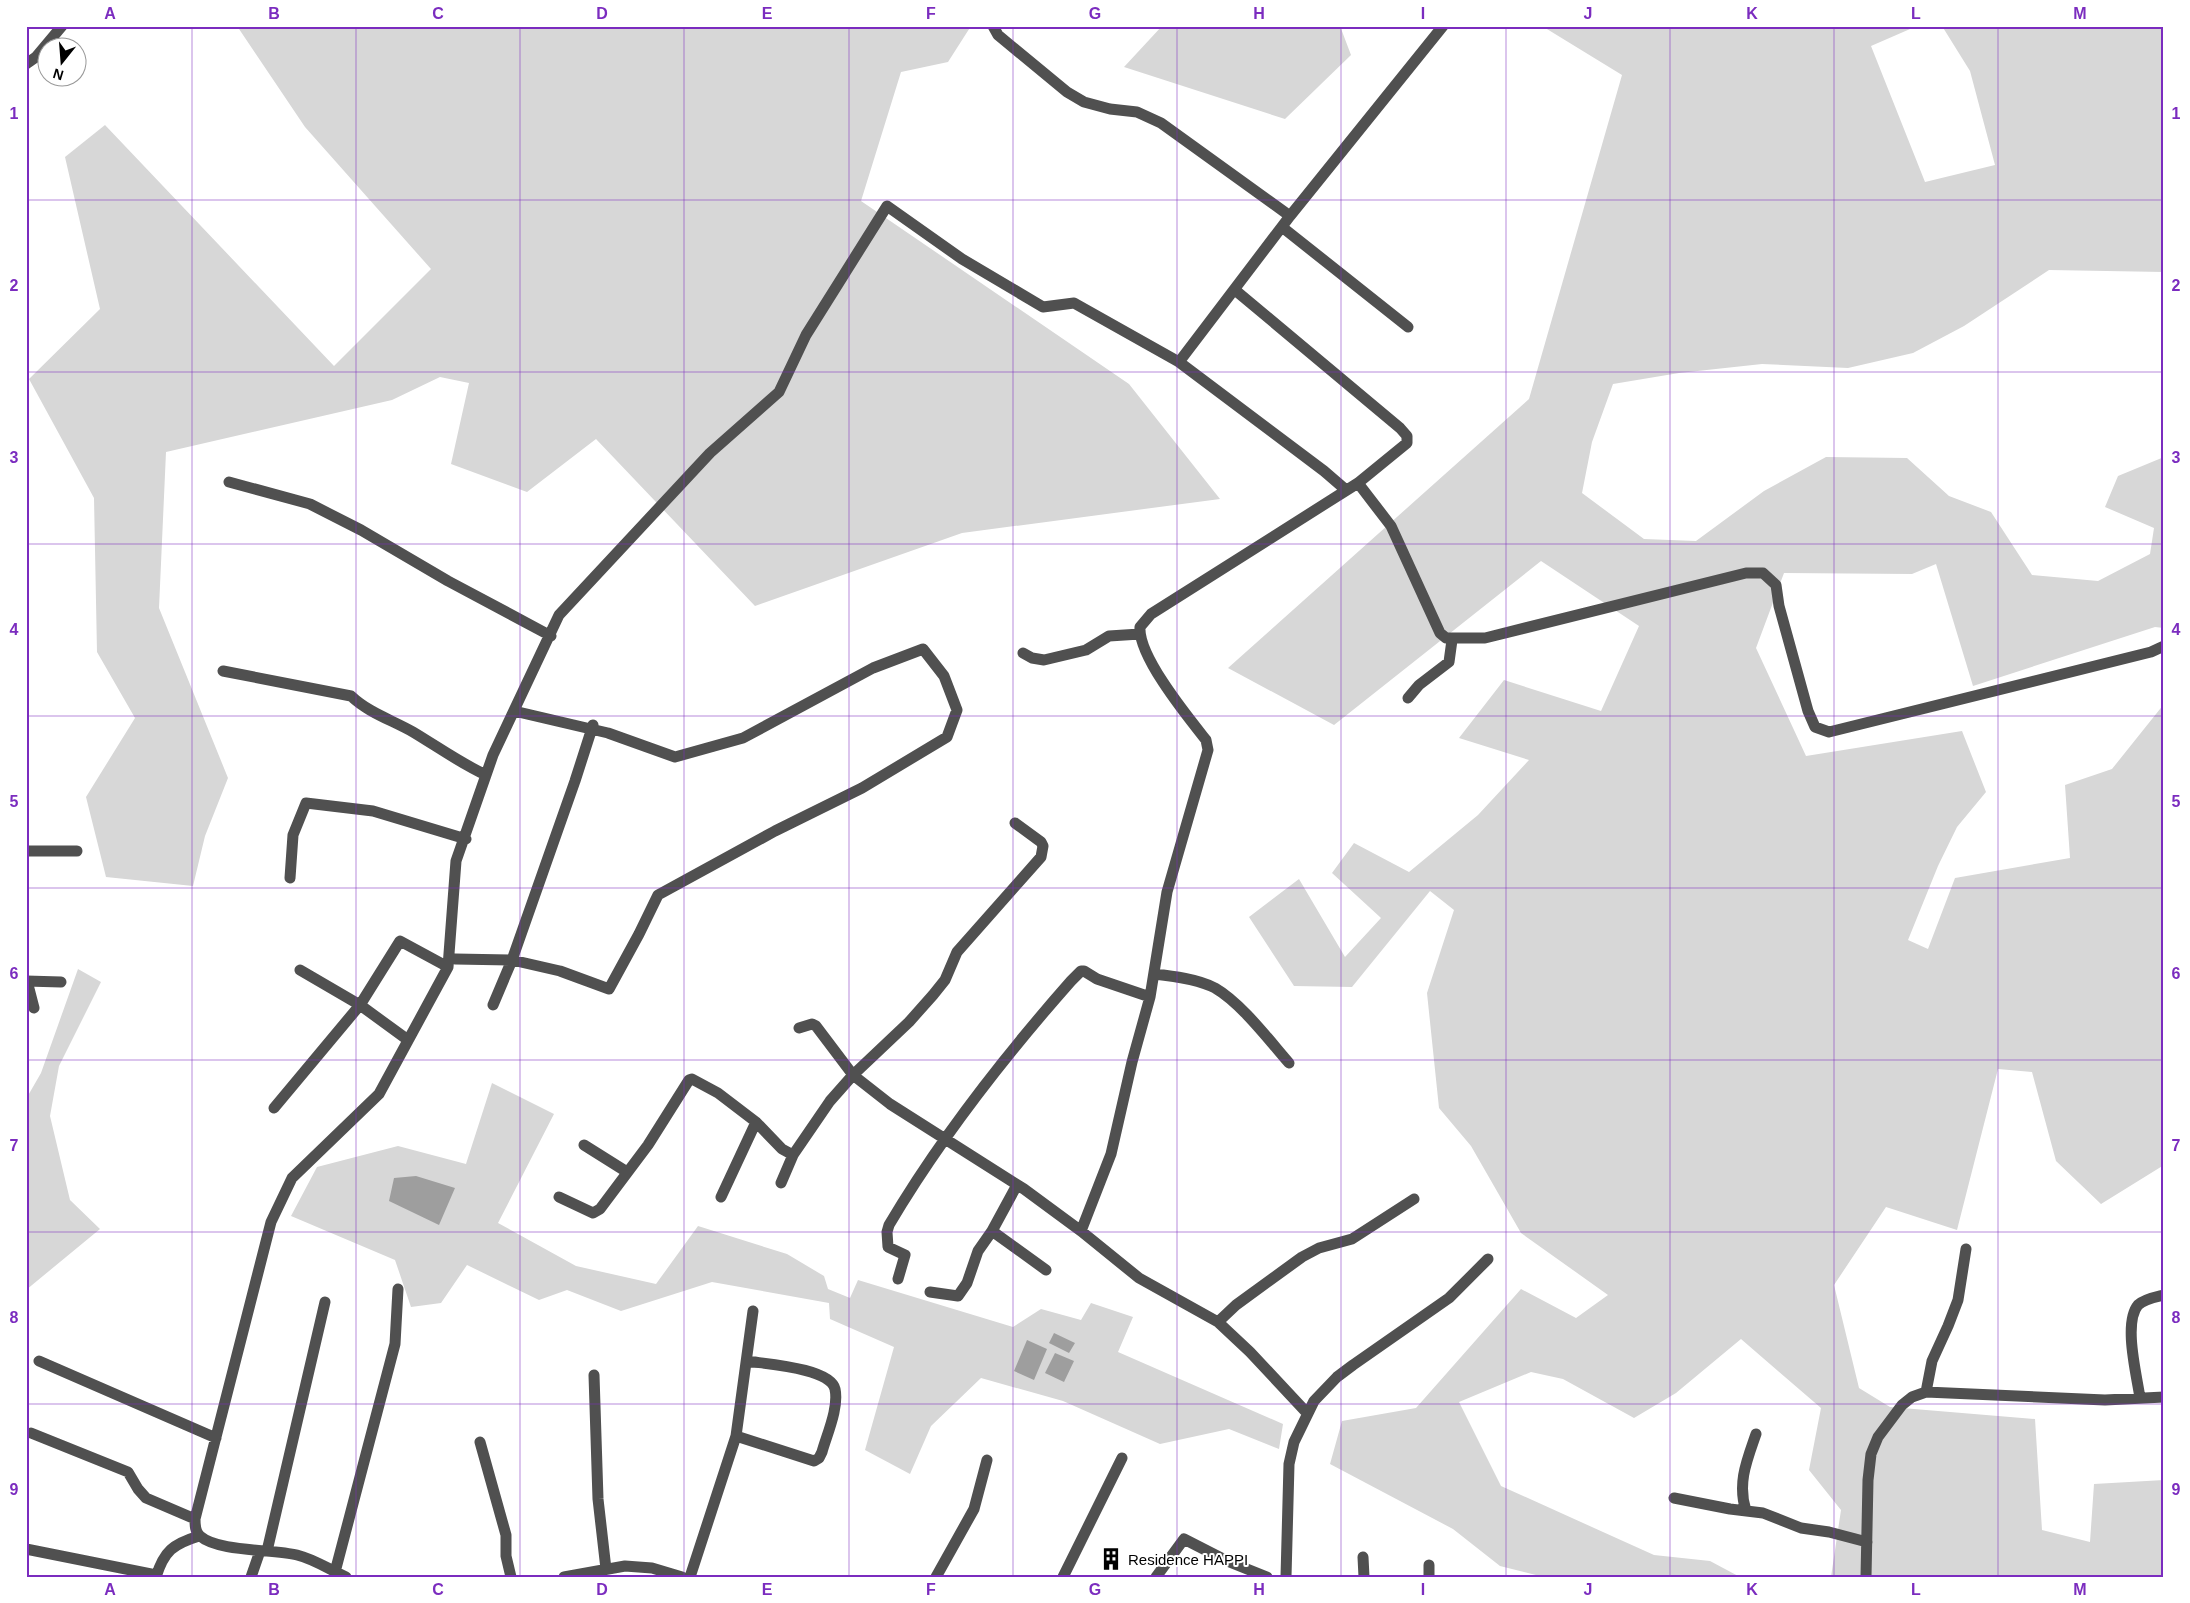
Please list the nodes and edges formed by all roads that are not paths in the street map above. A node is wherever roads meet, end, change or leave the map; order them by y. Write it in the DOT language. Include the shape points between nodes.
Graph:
graph roads {
  1 [pos="62,26"];
  2 [pos="993,26"];
  3 [pos="1443,26"];
  4 [pos="26,64"];
  5 [pos="1290,216"];
  6 [pos="1282,227"];
  7 [pos="1235,290"];
  8 [pos="1408,327"];
  9 [pos="1179,362"];
  10 [pos="229,482"];
  11 [pos="1358,483"];
  12 [pos="1346,490"];
  13 [pos="1140,634"];
  14 [pos="550,636"];
  15 [pos="1452,640"];
  16 [pos="2164,646"];
  17 [pos="1023,652"];
  18 [pos="223,671"];
  19 [pos="1408,698"];
  20 [pos="514,712"];
  21 [pos="592,727"];
  22 [pos="486,775"];
  23 [pos="1015,823"];
  24 [pos="465,839"];
  25 [pos="26,850"];
  26 [pos="77,851"];
  27 [pos="290,878"];
  28 [pos="512,960"];
  29 [pos="451,963"];
  30 [pos="300,970"];
  31 [pos="1154,974"];
  32 [pos="27,980"];
  33 [pos="61,982"];
  34 [pos="1150,998"];
  35 [pos="360,1005"];
  36 [pos="493,1005"];
  37 [pos="34,1008"];
  38 [pos="799,1028"];
  39 [pos="408,1040"];
  40 [pos="1289,1063"];
  41 [pos="853,1075"];
  42 [pos="274,1108"];
  43 [pos="756,1122"];
  44 [pos="944,1140"];
  45 [pos="584,1145"];
  46 [pos="793,1155"];
  47 [pos="628,1172"];
  48 [pos="781,1183"];
  49 [pos="1017,1184"];
  50 [pos="559,1197"];
  51 [pos="721,1197"];
  52 [pos="1414,1199"];
  53 [pos="992,1231"];
  54 [pos="1081,1231"];
  55 [pos="1966,1249"];
  56 [pos="1488,1259"];
  57 [pos="1046,1270"];
  58 [pos="898,1279"];
  59 [pos="398,1289"];
  60 [pos="930,1292"];
  61 [pos="2164,1295"];
  62 [pos="325,1302"];
  63 [pos="753,1311"];
  64 [pos="1218,1322"];
  65 [pos="39,1361"];
  66 [pos="747,1361"];
  67 [pos="594,1375"];
  68 [pos="1926,1392"];
  69 [pos="2164,1396"];
  70 [pos="2140,1398"];
  71 [pos="1307,1413"];
  72 [pos="30,1433"];
  73 [pos="1756,1434"];
  74 [pos="736,1436"];
  75 [pos="216,1438"];
  76 [pos="480,1442"];
  77 [pos="1122,1458"];
  78 [pos="987,1460"];
  79 [pos="1674,1498"];
  80 [pos="1746,1510"];
  81 [pos="195,1519"];
  82 [pos="199,1536"];
  83 [pos="1867,1542"];
  84 [pos="26,1548"];
  85 [pos="263,1551"];
  86 [pos="1363,1557"];
  87 [pos="606,1569"];
  88 [pos="335,1572"];
  89 [pos="156,1576"];
  90 [pos="252,1577"];
  91 [pos="346,1577"];
  92 [pos="512,1577"];
  93 [pos="564,1577"];
  94 [pos="682,1577"];
  95 [pos="690,1577"];
  96 [pos="936,1577"];
  97 [pos="1063,1577"];
  98 [pos="1156,1577"];
  99 [pos="1267,1577"];
  100 [pos="1286,1577"];
  101 [pos="1364,1577"];
  102 [pos="1866,1577"];
  1 -- 4 [label="street"];
  2 -- 5 [label="street" via="998,35 1067,92 1084,102 1137,112 1161,123"];
  3 -- 5 [label="street"];
  5 -- 6 [label="street"];
  6 -- 7 [label="street"];
  6 -- 8 [label="street"];
  7 -- 9 [label="street"];
  7 -- 11 [label="street" via="1407,436 1407,443"];
  9 -- 12 [label="street"];
  9 -- 14 [label="street" via="1074,303 1043,307 962,259 887,206 806,335 779,392 703,460 559,615"];
  10 -- 14 [label="street" via="310,504"];
  11 -- 12 [label="street"];
  11 -- 15 [label="street" via="1391,526 1440,633"];
  12 -- 13 [label="street" via="1151,614 1140,627"];
  13 -- 17 [label="street" via="1110,636 1086,650 1044,660"];
  13 -- 31 [label="street" via="1142,644 1166,688 1208,745 1167,892"];
  14 -- 20 [label="street"];
  15 -- 16 [label="street" via="1485,638 1746,573 1763,573 1776,585 1808,711 1815,727 1830,732"];
  15 -- 19 [label="street" via="1449,662 1419,685"];
  18 -- 22 [label="street" via="351,696 363,708 413,732 462,764"];
  20 -- 21 [label="street"];
  20 -- 22 [label="street"];
  21 -- 28 [label="street"];
  21 -- 28 [label="street" via="676,757 743,738 873,668 923,649 944,676 956,710 947,737 862,788 658,895 609,988 560,971"];
  22 -- 24 [label="street"];
  23 -- 41 [label="street" via="1041,842 1044,846 1041,857 957,952 945,980 933,995"];
  24 -- 27 [label="street" via="373,811 306,804 293,834"];
  24 -- 29 [label="street" via="456,861"];
  25 -- 26 [label="street"];
  28 -- 29 [label="street"];
  28 -- 36 [label="street"];
  29 -- 35 [label="street" via="400,941"];
  29 -- 39 [label="street"];
  30 -- 35 [label="street"];
  31 -- 34 [label="street"];
  31 -- 40 [label="street" via="1174,976 1214,988 1251,1020"];
  32 -- 33 [label="street"];
  32 -- 37 [label="street"];
  34 -- 44 [label="street" via="1080,971 985,1084"];
  34 -- 54 [label="street" via="1111,1154"];
  35 -- 39 [label="street"];
  35 -- 42 [label="street"];
  38 -- 41 [label="street" via="812,1024 820,1029"];
  39 -- 75 [label="street" via="379,1094 292,1178 270,1222"];
  41 -- 44 [label="street"];
  41 -- 46 [label="street" via="830,1101"];
  43 -- 46 [label="street" via="782,1149"];
  43 -- 47 [label="street" via="718,1092 692,1079"];
  43 -- 51 [label="street"];
  44 -- 49 [label="street"];
  44 -- 58 [label="street" via="889,1225 888,1247 905,1255"];
  45 -- 47 [label="street"];
  46 -- 48 [label="street"];
  47 -- 50 [label="street" via="597,1212"];
  49 -- 53 [label="street"];
  49 -- 54 [label="street"];
  52 -- 64 [label="street" via="1352,1239 1319,1248 1302,1257"];
  53 -- 57 [label="street"];
  53 -- 60 [label="street" via="974,1258 967,1283 958,1296"];
  54 -- 64 [label="street" via="1139,1278"];
  55 -- 68 [label="street" via="1958,1300 1932,1361"];
  56 -- 71 [label="street" via="1436,1309 1337,1377"];
  59 -- 88 [label="street" via="395,1344"];
  61 -- 70 [label="street" via="2143,1302 2132,1317"];
  62 -- 85 [label="street"];
  63 -- 66 [label="street"];
  64 -- 71 [label="street"];
  65 -- 75 [label="street"];
  66 -- 74 [label="street"];
  66 -- 74 [label="street" via="805,1370 822,1376 834,1386 835,1402 822,1452 814,1461"];
  67 -- 87 [label="street" via="598,1499"];
  68 -- 70 [label="street" via="2087,1400"];
  68 -- 83 [label="street" via="1902,1405 1878,1436 1869,1468"];
  69 -- 70 [label="street"];
  71 -- 100 [label="street" via="1294,1442 1289,1464"];
  72 -- 81 [label="street" via="128,1472 146,1498"];
  73 -- 80 [label="street" via="1741,1484"];
  74 -- 95 [label="street"];
  75 -- 81 [label="street"];
  76 -- 92 [label="street" via="506,1535 506,1556"];
  77 -- 97 [label="street"];
  78 -- 96 [label="street" via="974,1509"];
  79 -- 80 [label="street"];
  80 -- 83 [label="street" via="1801,1528"];
  81 -- 82 [label="street"];
  82 -- 85 [label="street" via="214,1543"];
  82 -- 89 [label="street" via="185,1540 165,1554"];
  83 -- 102 [label="street"];
  84 -- 89 [label="street"];
  85 -- 88 [label="street" via="298,1555"];
  85 -- 90 [label="street"];
  86 -- 101 [label="street"];
  87 -- 93 [label="street"];
  87 -- 94 [label="street" via="641,1566"];
  88 -- 91 [label="street"];
  98 -- 99 [label="street" via="1184,1539"];
}
